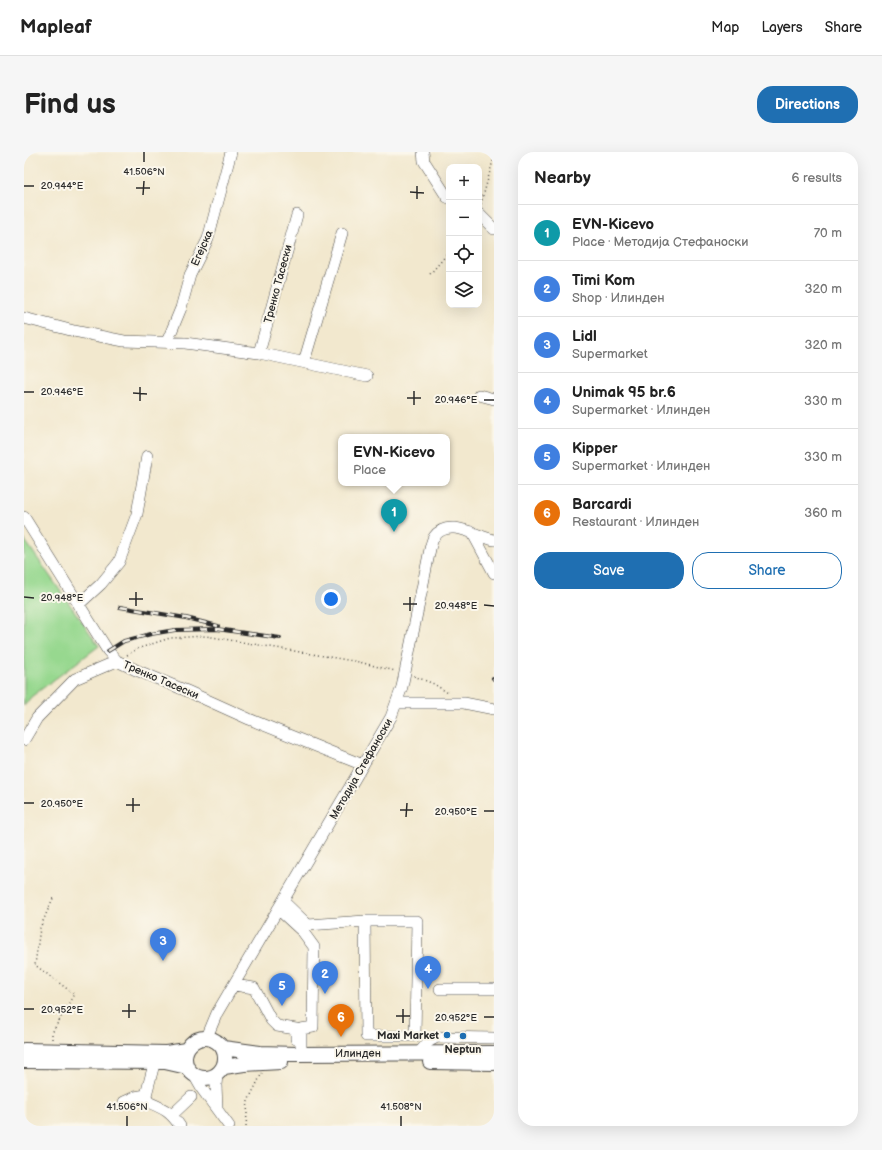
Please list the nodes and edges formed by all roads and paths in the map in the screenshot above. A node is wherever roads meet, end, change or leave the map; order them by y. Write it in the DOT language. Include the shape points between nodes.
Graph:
graph roads {
  1 [pos="231,152"];
  2 [pos="423,152"];
  3 [pos="494,157"];
  4 [pos="446,194"];
  5 [pos="482,202"];
  6 [pos="482,213"];
  7 [pos="297,215"];
  8 [pos="494,229"];
  9 [pos="342,233"];
  10 [pos="446,255"];
  11 [pos="430,274"];
  12 [pos="24,318"];
  13 [pos="167,342"];
  14 [pos="259,353"];
  15 [pos="304,362"];
  16 [pos="367,376"];
  17 [pos="479,395"];
  18 [pos="494,399"];
  19 [pos="147,456"];
  20 [pos="24,516"];
  21 [pos="28,528"];
  22 [pos="472,532"];
  23 [pos="494,540"];
  24 [pos="494,573"];
  25 [pos="78,605"];
  26 [pos="117,661"];
  27 [pos="405,672"];
  28 [pos="396,703"];
  29 [pos="464,703"];
  30 [pos="494,709"];
  31 [pos="24,740"];
  32 [pos="363,765"];
  33 [pos="54,896"];
  34 [pos="280,905"];
  35 [pos="365,921"];
  36 [pos="306,929"];
  37 [pos="234,985"];
  38 [pos="440,989"];
  39 [pos="494,989"];
  40 [pos="299,1029"];
  41 [pos="207,1037"];
  42 [pos="494,1038"];
  43 [pos="223,1048"];
  44 [pos="24,1050"];
  45 [pos="53,1050"];
  46 [pos="186,1050"];
  47 [pos="419,1053"];
  48 [pos="494,1053"];
  49 [pos="298,1054"];
  50 [pos="24,1061"];
  51 [pos="268,1063"];
  52 [pos="494,1063"];
  53 [pos="153,1068"];
  54 [pos="190,1071"];
  55 [pos="220,1071"];
  56 [pos="146,1095"];
  57 [pos="191,1097"];
  58 [pos="124,1102"];
  59 [pos="217,1108"];
  60 [pos="172,1115"];
  61 [pos="180,1126"];
  62 [pos="229,1126"];
  63 [pos="246,1126"];
  1 -- 13 [label="street, Егејска" via="208,240 190,275"];
  2 -- 4 [label="street" via="424,161"];
  3 -- 5 [label="path"];
  6 -- 8 [label="street"];
  7 -- 14 [label="street, Тренко Тасески"];
  9 -- 15 [label="street"];
  10 -- 11 [label="path"];
  12 -- 13 [label="street" via="124,341"];
  13 -- 14 [label="street"];
  14 -- 15 [label="street"];
  15 -- 16 [label="street"];
  17 -- 18 [label="street"];
  19 -- 25 [label="street" via="137,514 119,562"];
  20 -- 21 [label="street, Тренко Тасески"];
  21 -- 25 [label="street, Тренко Тасески"];
  22 -- 23 [label="street, Методија Стефаноски"];
  22 -- 24 [label="street"];
  22 -- 27 [label="street, Методија Стефаноски" via="452,527 442,530 434,537"];
  25 -- 26 [label="street, Тренко Тасески"];
  26 -- 27 [label="path" via="137,649 170,638 206,636"];
  26 -- 31 [label="street" via="76,679 37,718"];
  26 -- 32 [label="street, Тренко Тасески" via="249,719"];
  27 -- 28 [label="street, Методија Стефаноски"];
  27 -- 29 [label="path" via="434,684"];
  28 -- 29 [label="street"];
  28 -- 32 [label="street, Методија Стефаноски" via="391,717"];
  29 -- 30 [label="street"];
  32 -- 34 [label="street, Методија Стефаноски"];
  33 -- 45 [label="path" via="40,928 35,965 74,994 52,1033"];
  34 -- 36 [label="street"];
  34 -- 37 [label="street, Методија Стефаноски"];
  35 -- 35 [label="street" via="417,921 415,1036 366,1036"];
  35 -- 36 [label="street"];
  36 -- 40 [label="street" via="314,947 313,1027"];
  37 -- 40 [label="street" via="254,988 271,1020 277,1026"];
  37 -- 41 [label="street, Методија Стефаноски" via="217,1013"];
  38 -- 39 [label="street"];
  40 -- 49 [label="street"];
  41 -- 43 [label="main road, Илинден" via="219,1042"];
  41 -- 46 [label="main road" via="194,1040"];
  42 -- 47 [label="street" via="437,1037 428,1042"];
  43 -- 49 [label="main road, Илинден"];
  43 -- 55 [label="main road" via="226,1061"];
  44 -- 45 [label="main road"];
  45 -- 46 [label="main road" via="165,1053"];
  46 -- 54 [label="main road" via="185,1056"];
  47 -- 48 [label="main road, Илинден"];
  47 -- 49 [label="main road, Илинден"];
  50 -- 54 [label="main road, Илинден" via="165,1062"];
  51 -- 52 [label="main road, Илинден"];
  51 -- 55 [label="main road, Илинден" via="243,1064"];
  51 -- 63 [label="path" via="248,1101"];
  53 -- 56 [label="street"];
  54 -- 55 [label="main road, Илинден" via="206,1078"];
  54 -- 59 [label="street"];
  55 -- 59 [label="street" via="216,1085"];
  56 -- 58 [label="street"];
  56 -- 60 [label="street" via="148,1102"];
  57 -- 60 [label="street"];
  59 -- 62 [label="street"];
  60 -- 61 [label="street"];
}
